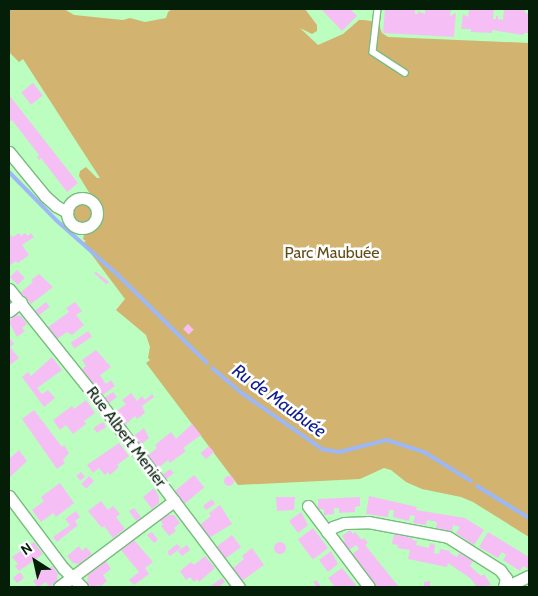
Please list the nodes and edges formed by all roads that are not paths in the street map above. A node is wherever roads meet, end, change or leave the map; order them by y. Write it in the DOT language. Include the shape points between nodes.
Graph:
graph roads {
  1 [pos="378,9"];
  2 [pos="405,73"];
  3 [pos="9,152"];
  4 [pos="67,212"];
  5 [pos="9,289"];
  6 [pos="21,302"];
  7 [pos="9,310"];
  8 [pos="9,496"];
  9 [pos="174,501"];
  10 [pos="308,506"];
  11 [pos="327,532"];
  12 [pos="529,576"];
  13 [pos="72,577"];
  14 [pos="59,587"];
  15 [pos="82,587"];
  16 [pos="239,587"];
  17 [pos="369,587"];
  18 [pos="505,587"];
  1 -- 2 [label="lane" via="373,52"];
  3 -- 4 [label="street" via="45,196"];
  5 -- 6 [label="street, Rue Albert Menier"];
  6 -- 7 [label="street"];
  6 -- 9 [label="street, Rue Albert Menier"];
  8 -- 13 [label="street"];
  9 -- 13 [label="street"];
  9 -- 16 [label="street, Rue Albert Menier"];
  10 -- 11 [label="street"];
  11 -- 17 [label="street"];
  11 -- 18 [label="street" via="344,523 368,522 448,537 500,570 506,578"];
  12 -- 18 [label="street"];
  13 -- 14 [label="street"];
  13 -- 15 [label="street"];
}
